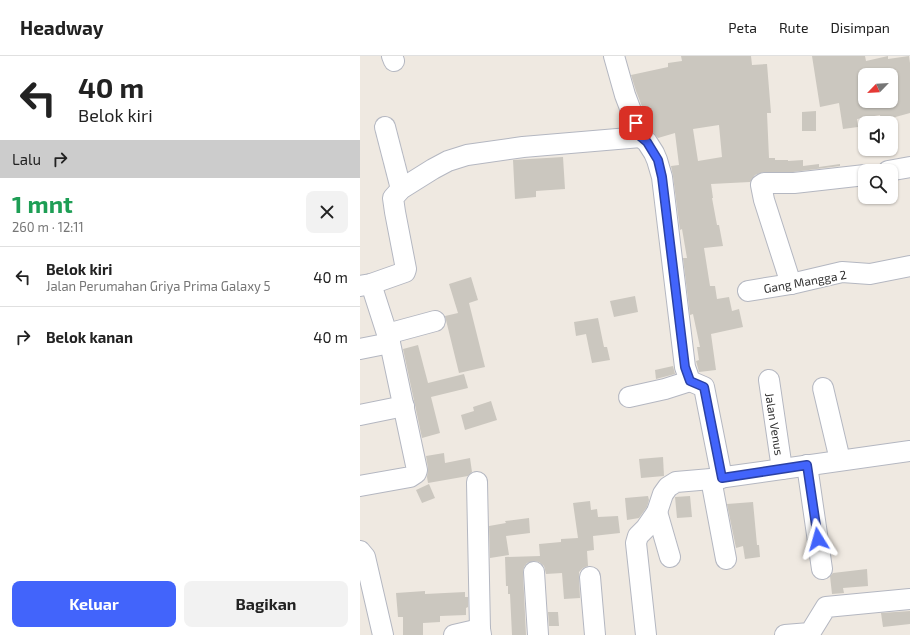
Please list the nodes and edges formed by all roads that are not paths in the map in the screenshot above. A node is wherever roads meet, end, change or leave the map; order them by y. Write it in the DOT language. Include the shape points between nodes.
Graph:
graph roads {
  1 [pos="614,56"];
  2 [pos="385,127"];
  3 [pos="641,137"];
  4 [pos="910,167"];
  5 [pos="898,169"];
  6 [pos="858,176"];
  7 [pos="401,189"];
  8 [pos="910,266"];
  9 [pos="791,284"];
  10 [pos="366,285"];
  11 [pos="748,291"];
  12 [pos="435,321"];
  13 [pos="388,338"];
  14 [pos="360,348"];
  15 [pos="769,380"];
  16 [pos="690,381"];
  17 [pos="823,388"];
  18 [pos="629,397"];
  19 [pos="404,406"];
  20 [pos="360,415"];
  21 [pos="910,451"];
  22 [pos="840,460"];
  23 [pos="807,465"];
  24 [pos="782,469"];
  25 [pos="717,478"];
  26 [pos="477,482"];
  27 [pos="360,486"];
  28 [pos="657,512"];
  29 [pos="360,551"];
  30 [pos="670,557"];
  31 [pos="726,559"];
  32 [pos="822,569"];
  33 [pos="534,572"];
  34 [pos="590,577"];
  35 [pos="910,599"];
  36 [pos="480,632"];
  37 [pos="383,635"];
  38 [pos="454,635"];
  39 [pos="538,635"];
  40 [pos="595,635"];
  41 [pos="646,635"];
  42 [pos="788,635"];
  1 -- 3 [label="street"];
  2 -- 7 [label="street"];
  3 -- 7 [label="street" via="570,142 467,155 443,163"];
  3 -- 16 [label="street" via="658,160 662,177 685,367"];
  4 -- 5 [label="street"];
  6 -- 9 [label="street" via="761,185"];
  7 -- 10 [label="street" via="393,201 406,271"];
  8 -- 9 [label="street, Gang Mangga 2" via="870,274 842,272"];
  9 -- 11 [label="street, Gang Mangga 2"];
  10 -- 13 [label="street"];
  12 -- 13 [label="street"];
  13 -- 14 [label="street"];
  13 -- 19 [label="street"];
  15 -- 24 [label="street, Jalan Venus"];
  16 -- 18 [label="street"];
  16 -- 25 [label="street" via="704,387"];
  17 -- 22 [label="street"];
  19 -- 20 [label="street"];
  19 -- 27 [label="street" via="416,473 406,478"];
  21 -- 22 [label="street"];
  22 -- 23 [label="street"];
  23 -- 24 [label="street"];
  23 -- 32 [label="street"];
  24 -- 25 [label="street"];
  25 -- 28 [label="street" via="676,482 662,494"];
  25 -- 31 [label="street"];
  26 -- 36 [label="street"];
  28 -- 30 [label="street"];
  28 -- 41 [label="street" via="638,536 636,543"];
  29 -- 37 [label="street" via="365,556"];
  33 -- 39 [label="street"];
  34 -- 40 [label="street"];
  35 -- 42 [label="street" via="826,607 810,633"];
  36 -- 38 [label="street"];
}
